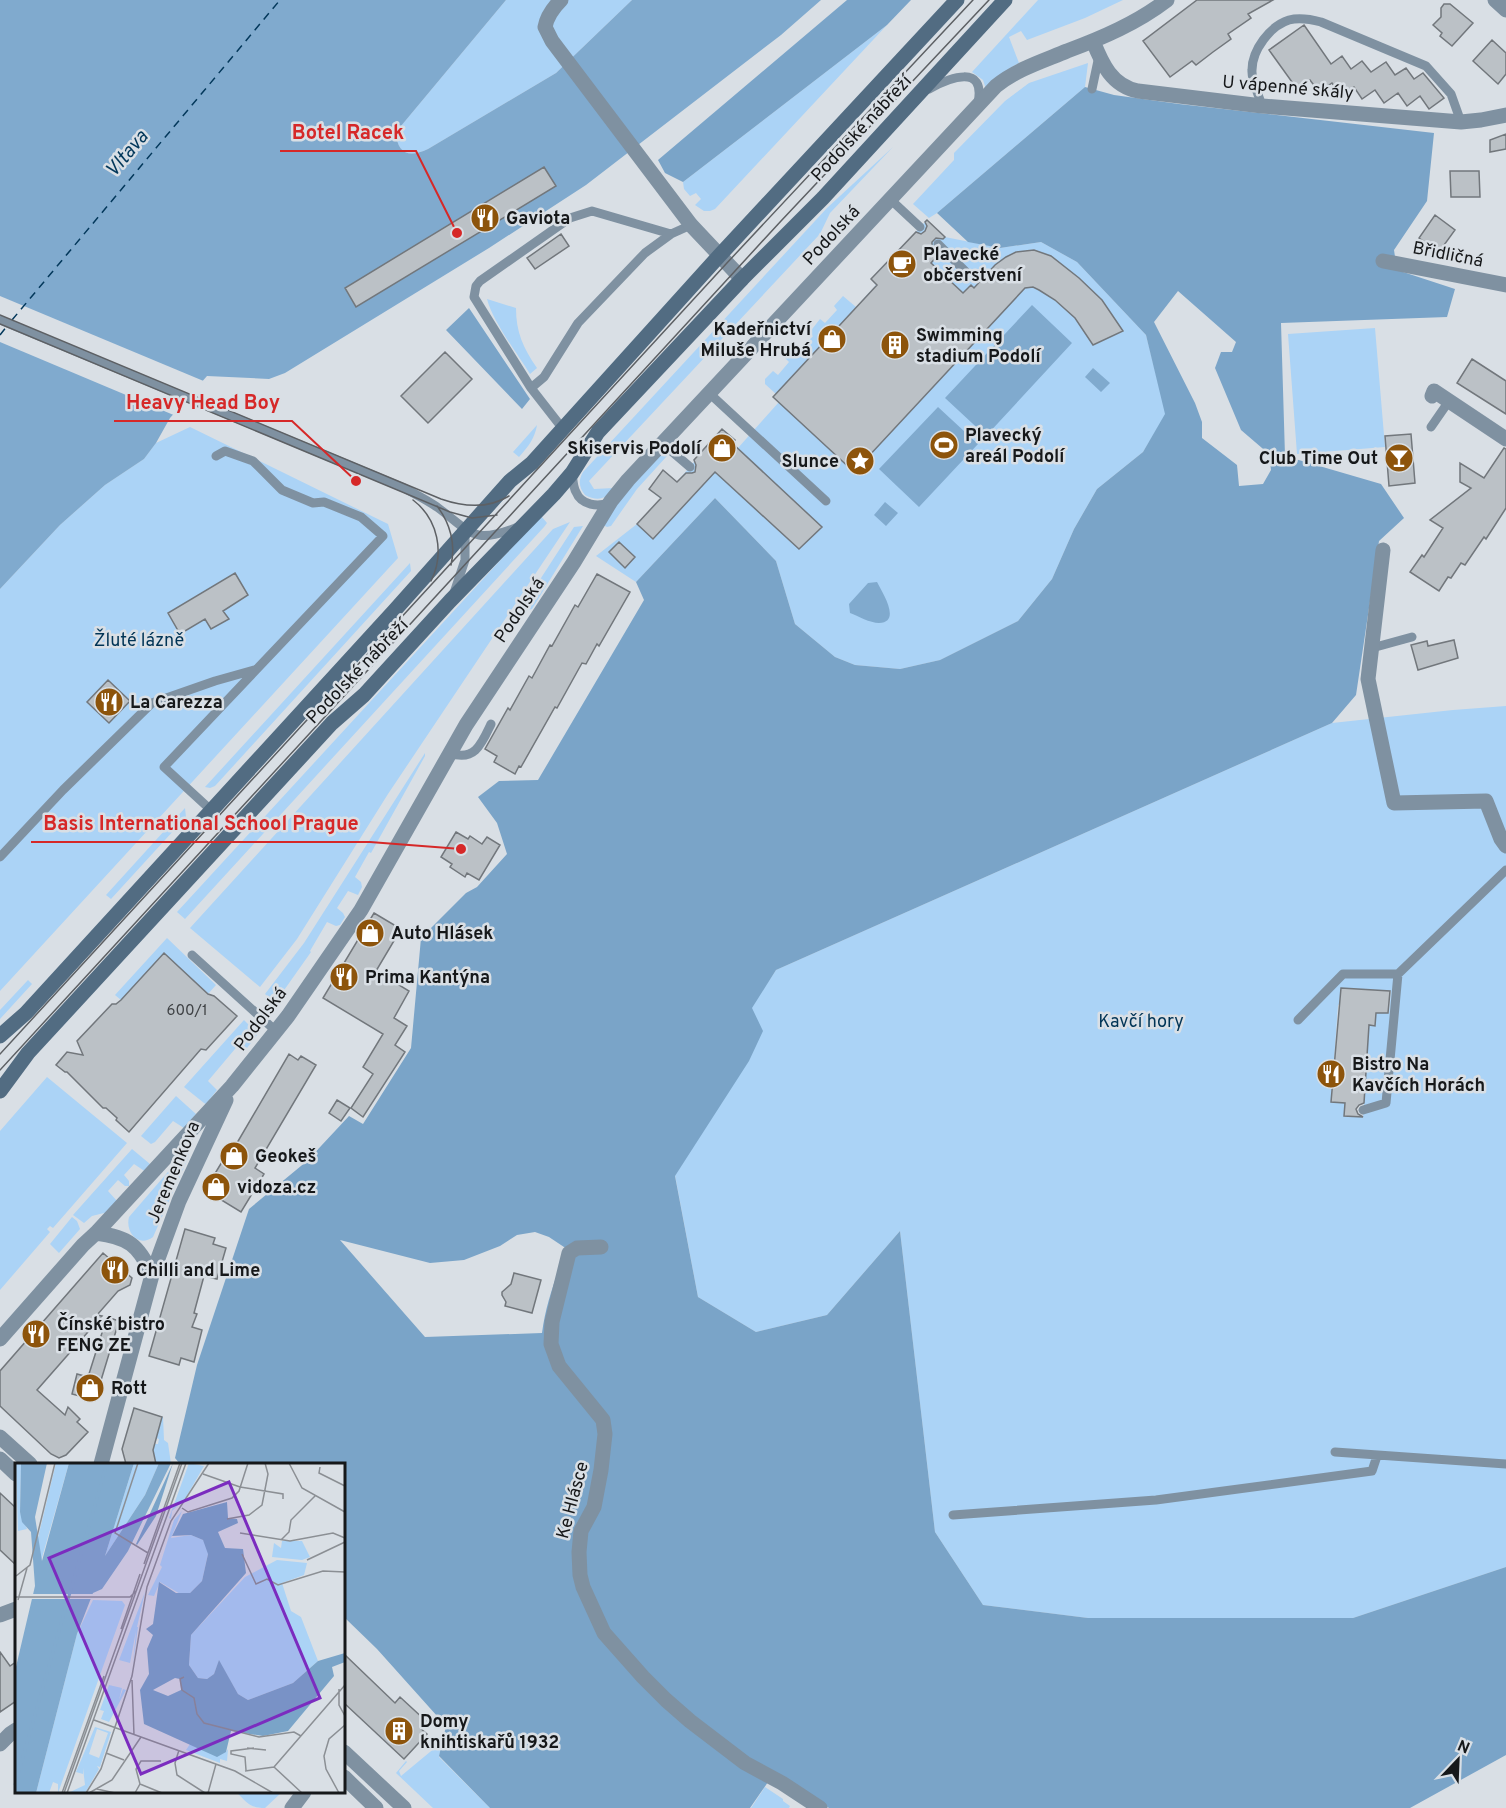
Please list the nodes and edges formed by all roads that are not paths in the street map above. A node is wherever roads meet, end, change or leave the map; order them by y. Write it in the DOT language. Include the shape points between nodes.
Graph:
graph roads {
  1 [pos="561,0"];
  2 [pos="957,0"];
  3 [pos="1005,0"];
  4 [pos="1167,0"];
  5 [pos="1495,0"];
  6 [pos="1506,10"];
  7 [pos="1093,41"];
  8 [pos="1099,56"];
  9 [pos="1092,88"];
  10 [pos="919,94"];
  11 [pos="978,104"];
  12 [pos="1262,106"];
  13 [pos="1506,115"];
  14 [pos="1461,122"];
  15 [pos="891,200"];
  16 [pos="691,225"];
  17 [pos="920,227"];
  18 [pos="671,234"];
  19 [pos="938,244"];
  20 [pos="719,256"];
  21 [pos="1383,261"];
  22 [pos="967,273"];
  23 [pos="742,279"];
  24 [pos="1506,285"];
  25 [pos="0,320"];
  26 [pos="531,388"];
  27 [pos="709,393"];
  28 [pos="1432,396"];
  29 [pos="1449,401"];
  30 [pos="1431,427"];
  31 [pos="563,429"];
  32 [pos="1506,439"];
  33 [pos="662,443"];
  34 [pos="216,456"];
  35 [pos="690,467"];
  36 [pos="572,473"];
  37 [pos="611,501"];
  38 [pos="826,501"];
  39 [pos="524,524"];
  40 [pos="465,531"];
  41 [pos="1383,550"];
  42 [pos="450,601"];
  43 [pos="1412,637"];
  44 [pos="1372,648"];
  45 [pos="257,669"];
  46 [pos="491,724"];
  47 [pos="450,753"];
  48 [pos="212,811"];
  49 [pos="1506,846"];
  50 [pos="0,858"];
  51 [pos="1506,870"];
  52 [pos="192,955"];
  53 [pos="1398,974"];
  54 [pos="1298,1020"];
  55 [pos="277,1032"];
  56 [pos="0,1036"];
  57 [pos="19,1065"];
  58 [pos="0,1074"];
  59 [pos="232,1086"];
  60 [pos="0,1090"];
  61 [pos="1363,1110"];
  62 [pos="96,1233"];
  63 [pos="601,1246"];
  64 [pos="152,1275"];
  65 [pos="0,1340"];
  66 [pos="0,1437"];
  67 [pos="1335,1452"];
  68 [pos="1377,1456"];
  69 [pos="0,1459"];
  70 [pos="29,1463"];
  71 [pos="102,1463"];
  72 [pos="1506,1464"];
  73 [pos="15,1473"];
  74 [pos="953,1515"];
  75 [pos="15,1609"];
  76 [pos="0,1615"];
  77 [pos="15,1731"];
  78 [pos="0,1744"];
  79 [pos="345,1753"];
  80 [pos="345,1778"];
  81 [pos="303,1793"];
  82 [pos="292,1808"];
  83 [pos="376,1808"];
  84 [pos="404,1808"];
  85 [pos="820,1808"];
  1 -- 16 [label="street" via="546,21 552,41"];
  2 -- 20 [label="main road, Podolské nábřeží"];
  3 -- 10 [label="main road, Podolské nábřeží"];
  4 -- 7 [label="street, Podolská"];
  5 -- 6 [label="street"];
  7 -- 8 [label="street, U vápenné skály"];
  7 -- 11 [label="street, Podolská" via="1011,75"];
  8 -- 9 [label="lane"];
  8 -- 12 [label="street, U vápenné skály" via="1112,76 1129,90"];
  10 -- 11 [label="lane" via="964,76 977,83"];
  10 -- 23 [label="main road, Podolské nábřeží"];
  11 -- 15 [label="street, Podolská"];
  12 -- 14 [label="street, U vápenné skály"];
  12 -- 14 [label="lane" via="1252,74 1256,53 1270,33 1288,21 1306,18 1426,66 1451,94"];
  13 -- 14 [label="street, U vápenné skály"];
  15 -- 17 [label="lane"];
  15 -- 27 [label="street, Podolská"];
  16 -- 18 [label="lane"];
  16 -- 20 [label="street"];
  18 -- 26 [label="lane" via="645,253 578,323 544,377"];
  18 -- 26 [label="lane" via="592,211 570,219 480,281 474,297"];
  19 -- 22 [label="lane"];
  20 -- 23 [label="street"];
  20 -- 31 [label="main road, Podolské nábřeží"];
  21 -- 24 [label="street, Břidličná"];
  23 -- 36 [label="main road, Podolské nábřeží" via="598,432"];
  25 -- 40 [label="lane" via="404,488 438,508"];
  26 -- 31 [label="lane"];
  27 -- 33 [label="street, Podolská"];
  27 -- 38 [label="lane"];
  28 -- 29 [label="street" via="1434,391"];
  29 -- 30 [label="lane"];
  29 -- 32 [label="street"];
  31 -- 40 [label="main road, Podolské nábřeží"];
  33 -- 35 [label="lane"];
  33 -- 37 [label="street, Podolská"];
  34 -- 45 [label="lane" via="225,451 253,461 282,490 361,517 383,536"];
  36 -- 37 [label="lane" via="582,500 601,506"];
  36 -- 39 [label="main road, Podolské nábřeží"];
  37 -- 47 [label="street, Podolská"];
  39 -- 40 [label="lane" via="487,536"];
  39 -- 42 [label="main road, Podolské nábřeží"];
  40 -- 42 [label="lane" via="465,560"];
  40 -- 48 [label="main road, Podolské nábřeží"];
  41 -- 44 [label="street"];
  42 -- 57 [label="main road, Podolské nábřeží" via="364,695 332,723"];
  43 -- 44 [label="lane"];
  44 -- 49 [label="street" via="1368,679 1394,803 1486,801"];
  45 -- 48 [label="lane" via="164,767"];
  45 -- 50 [label="lane" via="152,703"];
  46 -- 47 [label="lane" via="482,744 471,754 460,757"];
  47 -- 55 [label="street, Podolská" via="361,910"];
  48 -- 56 [label="main road, Podolské nábřeží" via="26,1013"];
  51 -- 53 [label="lane"];
  52 -- 55 [label="lane"];
  53 -- 54 [label="lane" via="1343,974"];
  53 -- 61 [label="lane" via="1386,1103"];
  55 -- 59 [label="street, Podolská"];
  57 -- 58 [label="main road"];
  57 -- 60 [label="main road, Podolské nábřeží"];
  59 -- 62 [label="street, Podolská"];
  59 -- 64 [label="street, Jeremenkova" via="179,1201"];
  62 -- 64 [label="street" via="116,1235 131,1243 144,1257"];
  62 -- 65 [label="street, Podolská"];
  63 -- 85 [label="street, Ke Hlásce" via="577,1248 569,1253 550,1336 559,1366 605,1427 594,1507 579,1542 585,1595 604,1633 666,1701 745,1763"];
  64 -- 71 [label="street, Jeremenkova"];
  66 -- 70 [label="street"];
  67 -- 68 [label="lane"];
  68 -- 72 [label="lane"];
  68 -- 74 [label="lane" via="1372,1471 1329,1477 1156,1500"];
  69 -- 73 [label="street"];
  75 -- 76 [label="street"];
  77 -- 78 [label="street"];
  79 -- 84 [label="street"];
  80 -- 83 [label="street"];
  81 -- 82 [label="street"];
}
